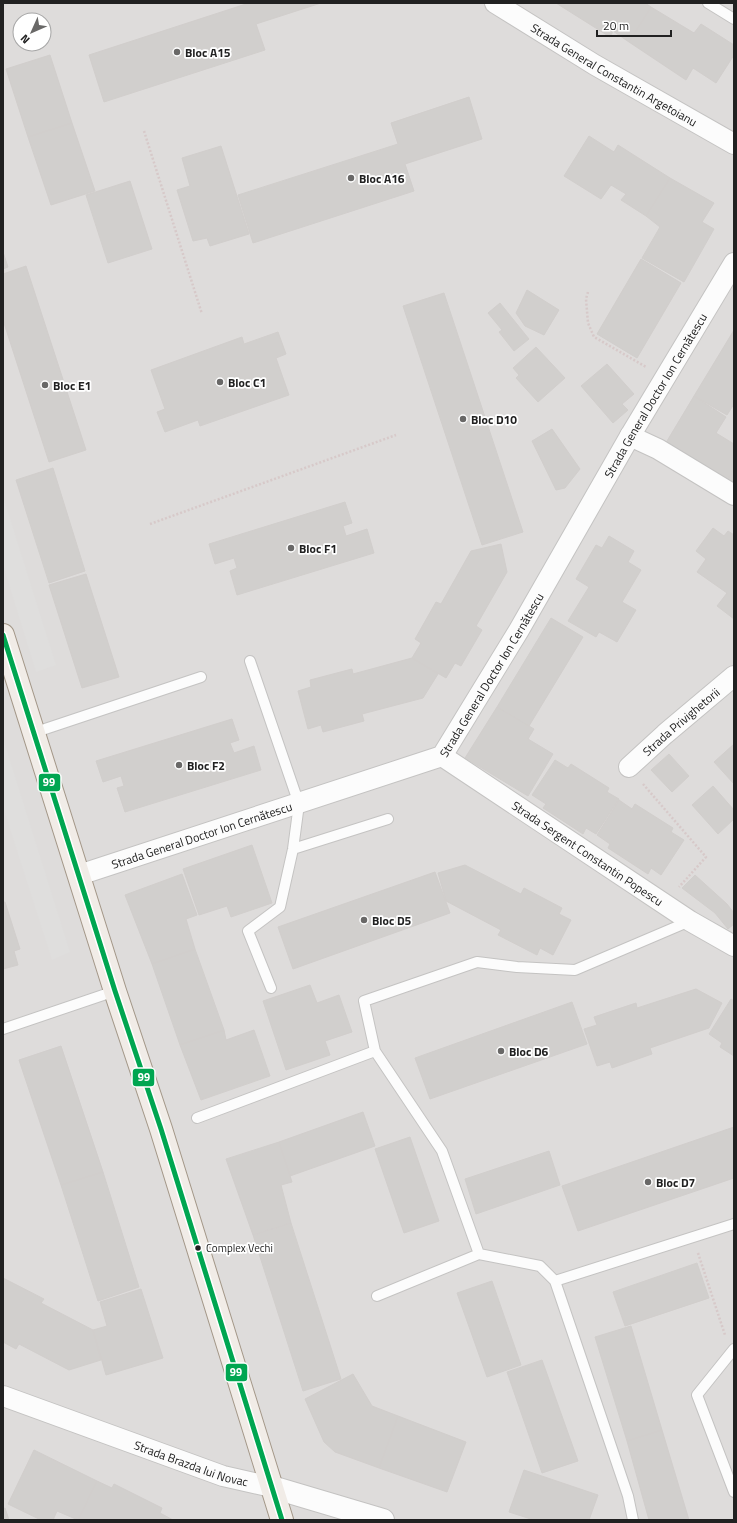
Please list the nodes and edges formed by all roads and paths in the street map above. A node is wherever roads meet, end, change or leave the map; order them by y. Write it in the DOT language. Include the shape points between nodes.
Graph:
graph roads {
  1 [pos="495,3"];
  2 [pos="708,3"];
  3 [pos="734,19"];
  4 [pos="144,131"];
  5 [pos="734,144"];
  6 [pos="734,263"];
  7 [pos="588,292"];
  8 [pos="202,314"];
  9 [pos="665,378"];
  10 [pos="396,435"];
  11 [pos="630,436"];
  12 [pos="734,495"];
  13 [pos="150,524"];
  14 [pos="3,635"];
  15 [pos="250,661"];
  16 [pos="734,676"];
  17 [pos="201,677"];
  18 [pos="33,732"];
  19 [pos="442,756"];
  20 [pos="629,767"];
  21 [pos="299,804"];
  22 [pos="388,819"];
  23 [pos="293,849"];
  24 [pos="78,875"];
  25 [pos="663,903"];
  26 [pos="690,921"];
  27 [pos="734,946"];
  28 [pos="271,988"];
  29 [pos="115,991"];
  30 [pos="3,1029"];
  31 [pos="375,1051"];
  32 [pos="197,1118"];
  33 [pos="734,1224"];
  34 [pos="693,1237"];
  35 [pos="479,1254"];
  36 [pos="555,1281"];
  37 [pos="377,1296"];
  38 [pos="732,1351"];
  39 [pos="3,1396"];
  40 [pos="272,1486"];
  41 [pos="734,1492"];
  42 [pos="282,1520"];
  43 [pos="383,1520"];
  44 [pos="633,1520"];
  1 -- 5 [label="street, Strada General Constantin Argetoianu" via="595,65"];
  2 -- 3 [label="lane"];
  4 -- 8 [label="path"];
  6 -- 9 [label="street, Strada General Doctor Ion Cernătescu"];
  7 -- 9 [label="path" via="588,323 594,337"];
  9 -- 11 [label="street, Strada General Doctor Ion Cernătescu"];
  10 -- 13 [label="path"];
  11 -- 12 [label="street" via="658,449"];
  11 -- 19 [label="street, Strada General Doctor Ion Cernătescu" via="519,630"];
  14 -- 18 [label="main road"];
  15 -- 21 [label="lane"];
  16 -- 20 [label="street, Strada Privighetorii"];
  17 -- 18 [label="lane"];
  18 -- 24 [label="main road"];
  19 -- 21 [label="street, Strada General Doctor Ion Cernătescu"];
  19 -- 25 [label="street, Strada Sergent Constantin Popescu"];
  20 -- 25 [label="path" via="706,857"];
  21 -- 23 [label="lane"];
  21 -- 24 [label="street, Strada General Doctor Ion Cernătescu"];
  22 -- 23 [label="lane"];
  23 -- 28 [label="lane" via="280,907 248,931"];
  24 -- 29 [label="main road"];
  25 -- 26 [label="street, Strada Sergent Constantin Popescu"];
  26 -- 27 [label="street, Strada Sergent Constantin Popescu"];
  26 -- 31 [label="lane" via="575,970 477,962 364,1001"];
  29 -- 30 [label="lane"];
  29 -- 40 [label="main road" via="161,1129"];
  31 -- 32 [label="lane"];
  31 -- 35 [label="lane" via="442,1151"];
  33 -- 34 [label="lane"];
  34 -- 36 [label="lane"];
  34 -- 38 [label="path"];
  35 -- 36 [label="lane" via="540,1266"];
  35 -- 37 [label="lane"];
  36 -- 44 [label="lane" via="628,1496"];
  38 -- 41 [label="lane" via="697,1395"];
  39 -- 40 [label="street, Strada Brazda lui Novac" via="215,1474"];
  40 -- 42 [label="main road"];
  40 -- 43 [label="street, Strada Brazda lui Novac"];
}
